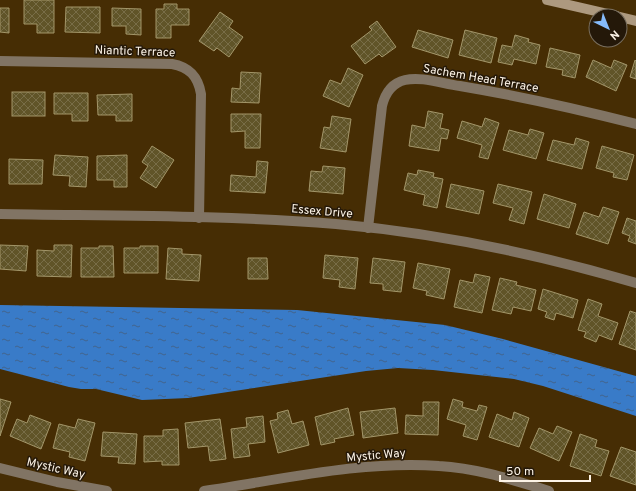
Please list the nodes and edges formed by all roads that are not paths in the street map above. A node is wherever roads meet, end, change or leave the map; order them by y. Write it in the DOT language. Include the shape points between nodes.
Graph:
graph roads {
  1 [pos="547,0"];
  2 [pos="588,9"];
  3 [pos="0,61"];
  4 [pos="636,124"];
  5 [pos="0,214"];
  6 [pos="199,218"];
  7 [pos="368,228"];
  8 [pos="636,283"];
  9 [pos="0,468"];
  10 [pos="107,491"];
  11 [pos="204,491"];
  12 [pos="549,491"];
  1 -- 2 [label="main road"];
  3 -- 6 [label="street, Niantic Terrace" via="172,64 189,70 195,76 201,94"];
  4 -- 7 [label="street, Sachem Head Terrace" via="510,95 414,79 405,80 396,84 384,97"];
  5 -- 6 [label="street, Essex Drive"];
  6 -- 7 [label="street, Essex Drive" via="271,220"];
  7 -- 8 [label="street, Essex Drive" via="491,247"];
  9 -- 10 [label="street, Mystic Way"];
  11 -- 12 [label="street, Mystic Way" via="356,468 413,464 476,471"];
}
